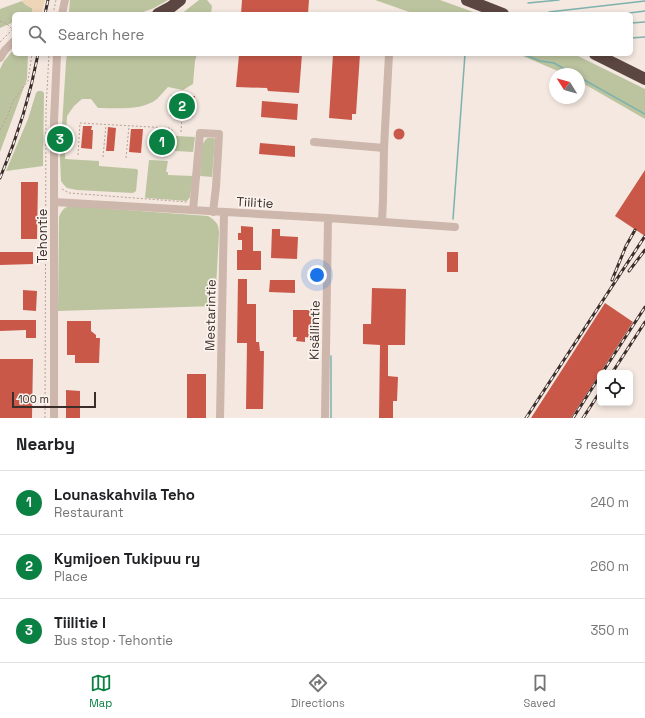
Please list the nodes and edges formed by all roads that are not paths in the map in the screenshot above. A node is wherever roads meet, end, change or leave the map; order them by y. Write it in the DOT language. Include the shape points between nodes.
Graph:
graph roads {
  1 [pos="65,0"];
  2 [pos="180,0"];
  3 [pos="467,0"];
  4 [pos="62,12"];
  5 [pos="162,12"];
  6 [pos="498,12"];
  7 [pos="12,43"];
  8 [pos="57,56"];
  9 [pos="389,56"];
  10 [pos="599,56"];
  11 [pos="0,58"];
  12 [pos="645,79"];
  13 [pos="314,142"];
  14 [pos="384,148"];
  15 [pos="54,202"];
  16 [pos="193,206"];
  17 [pos="213,212"];
  18 [pos="224,212"];
  19 [pos="328,218"];
  20 [pos="382,222"];
  21 [pos="455,227"];
  22 [pos="54,418"];
  23 [pos="220,418"];
  24 [pos="325,418"];
  1 -- 4 [label="street"];
  2 -- 5 [label="highway"];
  3 -- 6 [label="highway"];
  7 -- 11 [label="street"];
  8 -- 15 [label="street, Tehontie"];
  9 -- 14 [label="street"];
  10 -- 12 [label="highway"];
  13 -- 14 [label="street"];
  14 -- 20 [label="street"];
  15 -- 16 [label="street, Tiilitie"];
  15 -- 22 [label="street, Tehontie"];
  16 -- 17 [label="street, Tiilitie"];
  16 -- 17 [label="street" via="200,133 219,134"];
  17 -- 18 [label="street, Tiilitie"];
  18 -- 19 [label="street, Tiilitie"];
  18 -- 23 [label="street, Mestarintie"];
  19 -- 20 [label="street, Tiilitie"];
  19 -- 24 [label="street, Kisällintie"];
  20 -- 21 [label="street, Tiilitie"];
}
